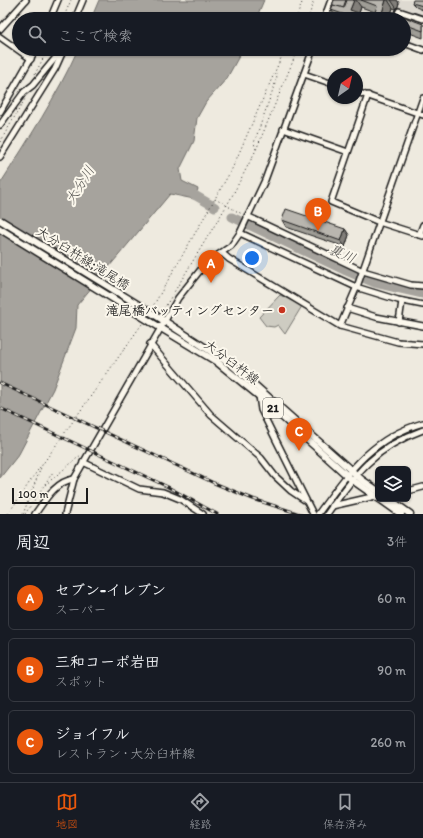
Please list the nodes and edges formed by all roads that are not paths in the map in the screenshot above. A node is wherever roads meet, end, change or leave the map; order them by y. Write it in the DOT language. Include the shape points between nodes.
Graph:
graph roads {
  1 [pos="26,0"];
  2 [pos="58,0"];
  3 [pos="83,0"];
  4 [pos="331,0"];
  5 [pos="15,12"];
  6 [pos="53,12"];
  7 [pos="78,12"];
  8 [pos="327,12"];
  9 [pos="411,15"];
  10 [pos="12,16"];
  11 [pos="423,19"];
  12 [pos="0,29"];
  13 [pos="0,37"];
  14 [pos="12,46"];
  15 [pos="411,46"];
  16 [pos="423,50"];
  17 [pos="26,56"];
  18 [pos="32,56"];
  19 [pos="57,56"];
  20 [pos="60,56"];
  21 [pos="310,56"];
  22 [pos="31,59"];
  23 [pos="304,74"];
  24 [pos="327,82"];
  25 [pos="363,94"];
  26 [pos="368,95"];
  27 [pos="423,98"];
  28 [pos="0,112"];
  29 [pos="421,114"];
  30 [pos="0,125"];
  31 [pos="283,129"];
  32 [pos="348,152"];
  33 [pos="0,157"];
  34 [pos="247,217"];
  35 [pos="0,220"];
  36 [pos="379,222"];
  37 [pos="423,225"];
  38 [pos="0,229"];
  39 [pos="240,232"];
  40 [pos="421,236"];
  41 [pos="222,253"];
  42 [pos="362,272"];
  43 [pos="357,286"];
  44 [pos="423,286"];
  45 [pos="402,301"];
  46 [pos="423,305"];
  47 [pos="347,308"];
  48 [pos="165,321"];
  49 [pos="399,322"];
  50 [pos="340,326"];
  51 [pos="423,326"];
  52 [pos="160,327"];
  53 [pos="150,344"];
  54 [pos="423,344"];
  55 [pos="259,396"];
  56 [pos="423,422"];
  57 [pos="423,430"];
  58 [pos="83,462"];
  59 [pos="351,474"];
  60 [pos="74,479"];
  61 [pos="423,487"];
  62 [pos="411,490"];
  63 [pos="375,494"];
  64 [pos="375,497"];
  65 [pos="306,501"];
  66 [pos="386,502"];
  67 [pos="393,502"];
  68 [pos="332,506"];
  69 [pos="35,514"];
  70 [pos="65,514"];
  71 [pos="203,514"];
  72 [pos="313,514"];
  73 [pos="318,514"];
  74 [pos="327,514"];
  75 [pos="401,514"];
  76 [pos="410,514"];
  1 -- 5 [label="street"];
  2 -- 6 [label="street"];
  3 -- 7 [label="street"];
  4 -- 8 [label="street"];
  9 -- 11 [label="street"];
  10 -- 12 [label="street"];
  13 -- 14 [label="street"];
  15 -- 16 [label="street"];
  17 -- 22 [label="street"];
  18 -- 22 [label="street"];
  19 -- 30 [label="street" via="24,92"];
  20 -- 33 [label="street" via="55,69"];
  21 -- 23 [label="street"];
  22 -- 28 [label="street"];
  23 -- 24 [label="street"];
  23 -- 31 [label="street"];
  25 -- 26 [label="street"];
  26 -- 29 [label="street"];
  26 -- 32 [label="street"];
  27 -- 29 [label="street"];
  29 -- 36 [label="street"];
  31 -- 32 [label="street"];
  31 -- 34 [label="street" via="265,180"];
  32 -- 36 [label="street" via="330,202"];
  34 -- 39 [label="street"];
  34 -- 42 [label="street"];
  35 -- 48 [label="main road, 大分臼杵線;滝尾橋 / 21, bridge"];
  36 -- 40 [label="street"];
  36 -- 42 [label="street"];
  37 -- 40 [label="street"];
  38 -- 52 [label="main road, 大分臼杵線;滝尾橋 / 21, bridge"];
  39 -- 41 [label="street" via="231,246"];
  39 -- 43 [label="street"];
  41 -- 48 [label="street" via="206,263 178,298"];
  41 -- 50 [label="street" via="229,260"];
  42 -- 43 [label="street"];
  42 -- 44 [label="street"];
  43 -- 45 [label="street"];
  43 -- 47 [label="street"];
  45 -- 46 [label="street"];
  45 -- 49 [label="street"];
  47 -- 49 [label="street"];
  47 -- 50 [label="street"];
  48 -- 52 [label="street"];
  48 -- 59 [label="main road, 大分臼杵線 / 21" via="232,365"];
  49 -- 51 [label="street"];
  50 -- 54 [label="street" via="398,342"];
  52 -- 53 [label="street"];
  52 -- 55 [label="main road, 大分臼杵線 / 21" via="217,362"];
  53 -- 58 [label="street"];
  53 -- 65 [label="street" via="211,415 261,458 291,491"];
  55 -- 59 [label="main road, 大分臼杵線 / 21"];
  55 -- 65 [label="street" via="262,410"];
  56 -- 59 [label="street" via="383,441"];
  57 -- 59 [label="street" via="390,444"];
  58 -- 60 [label="street"];
  58 -- 71 [label="street" via="139,489 163,492 180,499"];
  59 -- 63 [label="main road, 大分臼杵線 / 21"];
  59 -- 68 [label="street"];
  59 -- 73 [label="street"];
  60 -- 69 [label="street" via="66,480 48,495"];
  60 -- 70 [label="street"];
  61 -- 62 [label="street"];
  64 -- 68 [label="street"];
  65 -- 72 [label="street"];
  66 -- 75 [label="main road, 大分臼杵線 / 21"];
  67 -- 76 [label="main road"];
  68 -- 74 [label="street"];
}
